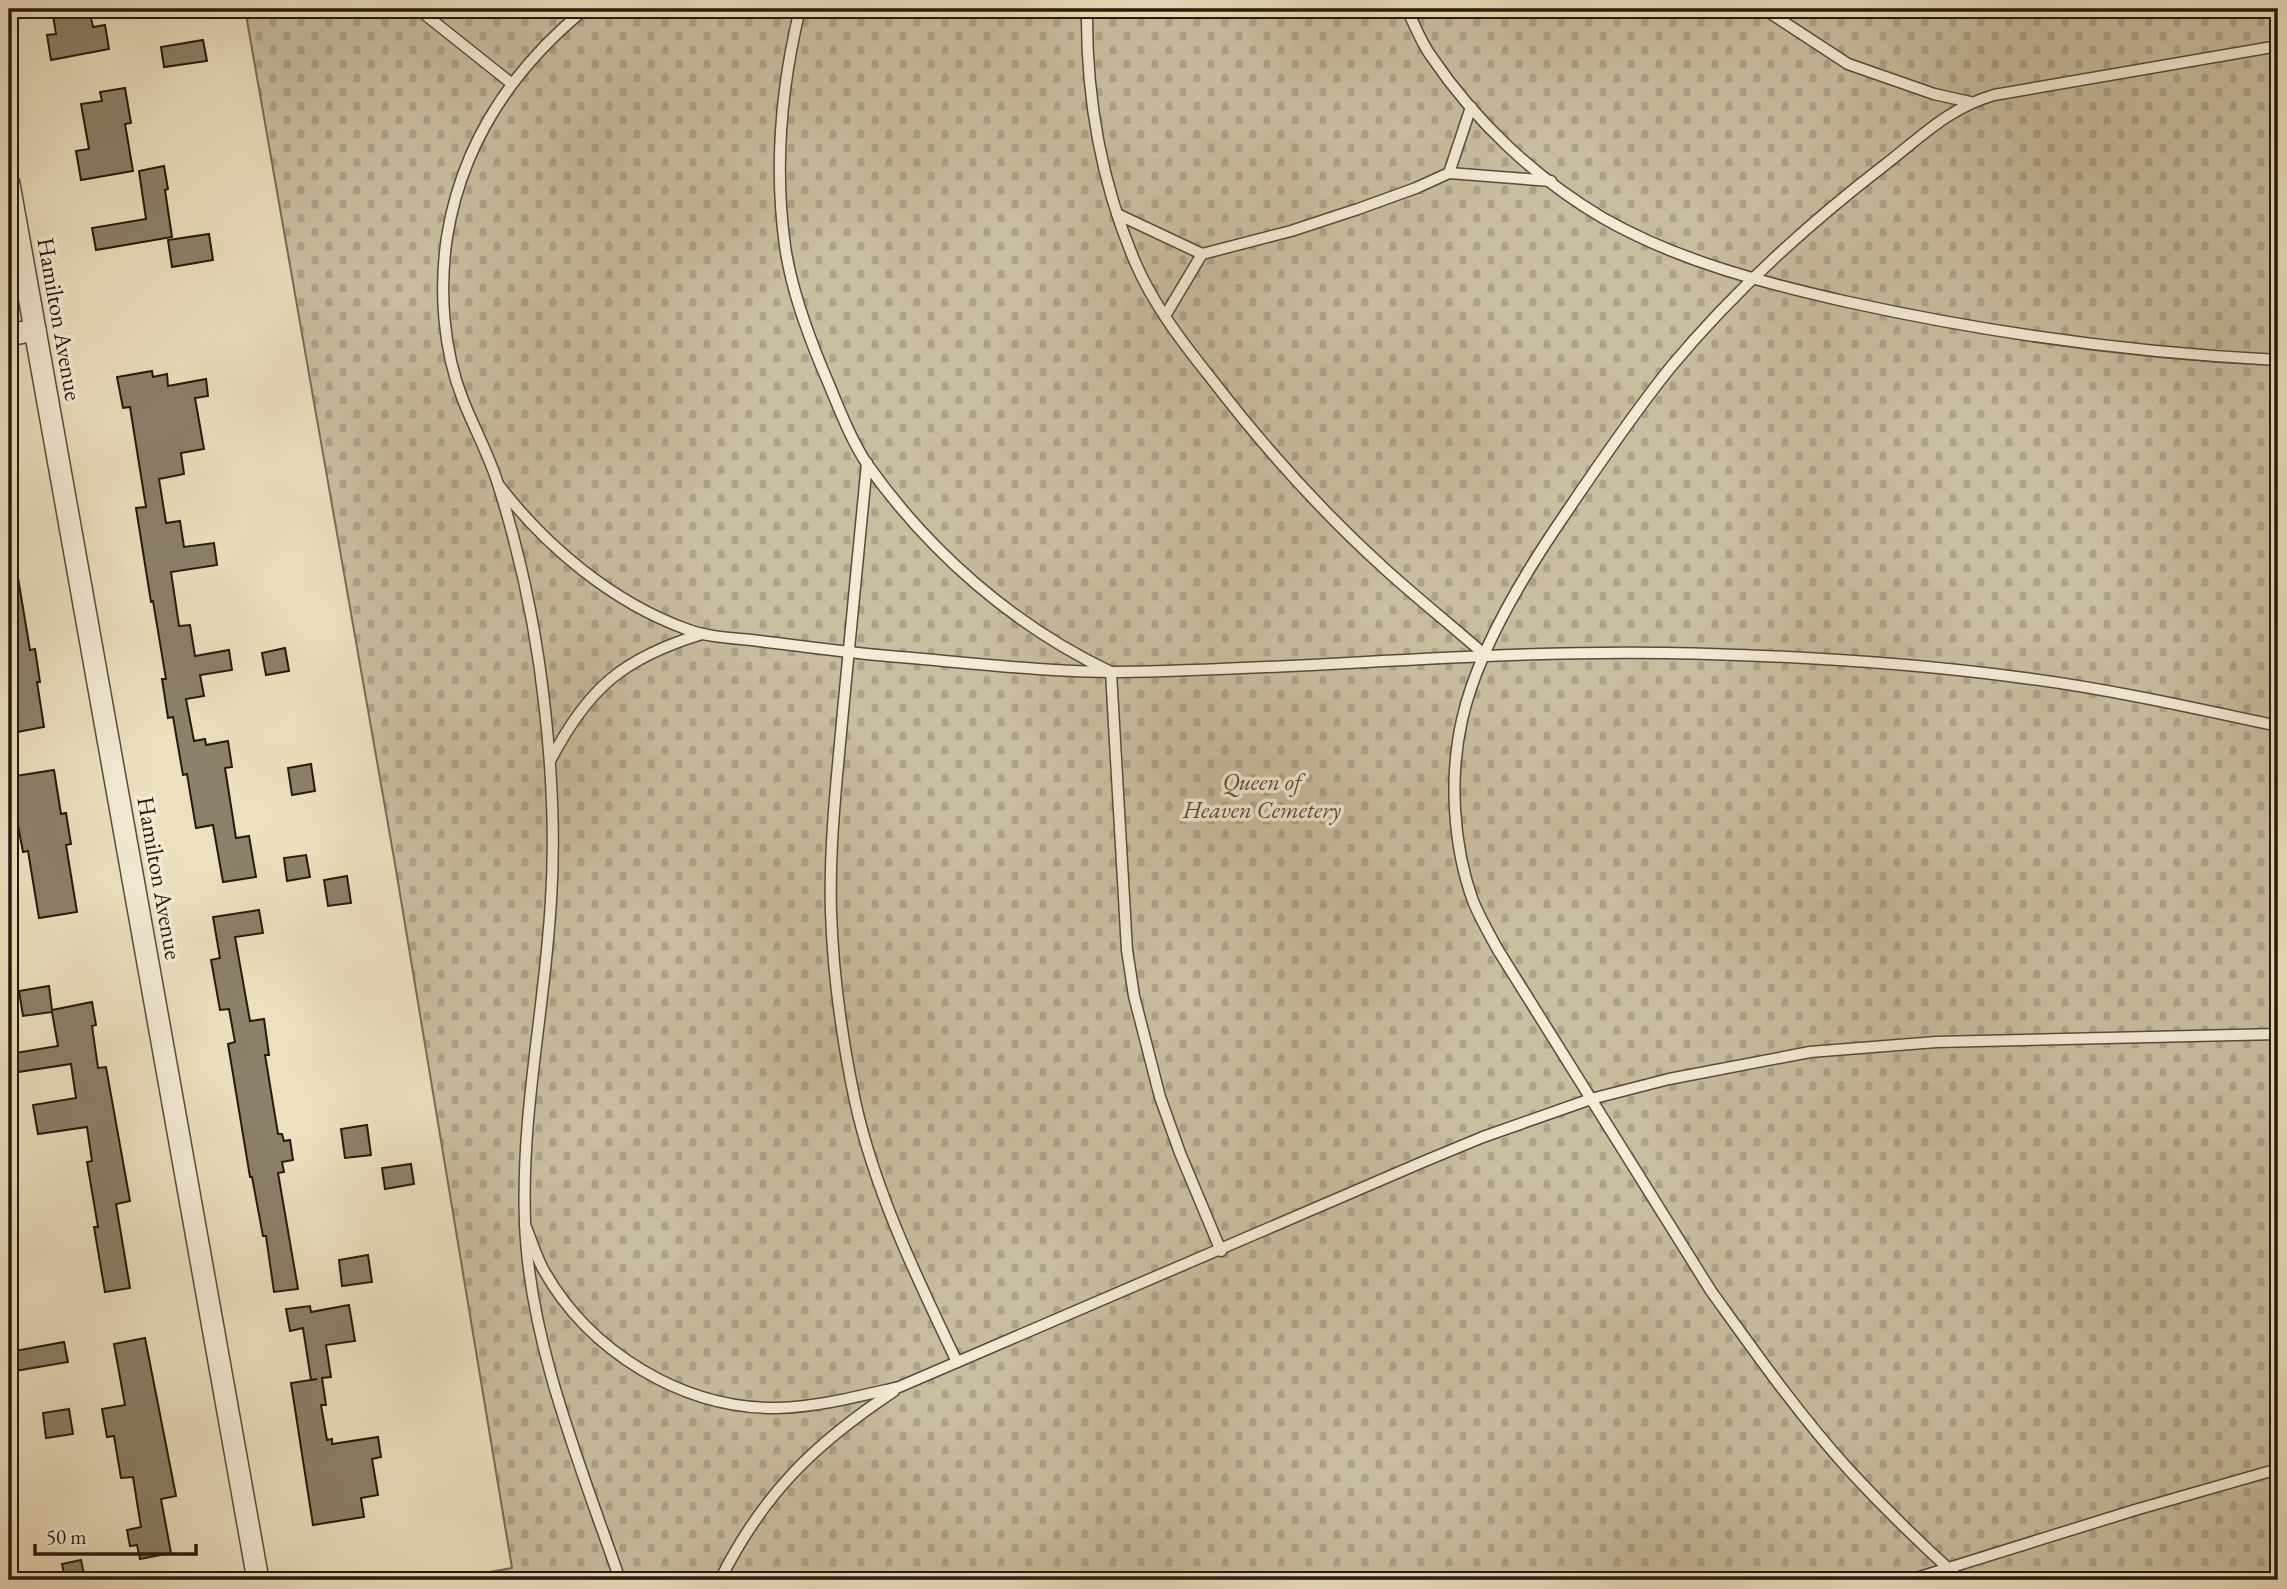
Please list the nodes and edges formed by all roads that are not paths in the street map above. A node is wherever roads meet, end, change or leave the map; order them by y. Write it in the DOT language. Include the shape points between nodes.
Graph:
graph roads {
  1 [pos="418,9"];
  2 [pos="585,9"];
  3 [pos="800,9"];
  4 [pos="1087,9"];
  5 [pos="1406,9"];
  6 [pos="1764,9"];
  7 [pos="2278,46"];
  8 [pos="511,83"];
  9 [pos="1970,102"];
  10 [pos="1471,107"];
  11 [pos="1449,173"];
  12 [pos="1550,181"];
  13 [pos="9,184"];
  14 [pos="1117,214"];
  15 [pos="1202,254"];
  16 [pos="1755,278"];
  17 [pos="1165,316"];
  18 [pos="35,330"];
  19 [pos="9,335"];
  20 [pos="2278,360"];
  21 [pos="867,463"];
  22 [pos="498,484"];
  23 [pos="702,634"];
  24 [pos="849,652"];
  25 [pos="1485,655"];
  26 [pos="1111,672"];
  27 [pos="2278,726"];
  28 [pos="550,761"];
  29 [pos="2278,1034"];
  30 [pos="1591,1099"];
  31 [pos="525,1225"];
  32 [pos="1221,1251"];
  33 [pos="957,1362"];
  34 [pos="899,1387"];
  35 [pos="2278,1469"];
  36 [pos="1947,1568"];
  37 [pos="258,1580"];
  38 [pos="620,1580"];
  39 [pos="720,1580"];
  40 [pos="1910,1580"];
  41 [pos="1961,1580"];
  1 -- 8 [label="lane"];
  2 -- 8 [label="lane" via="556,33"];
  3 -- 21 [label="lane" via="789,55 781,131 785,248 804,321"];
  4 -- 14 [label="lane" via="1090,93"];
  5 -- 10 [label="lane" via="1429,54"];
  6 -- 9 [label="lane" via="1848,64"];
  7 -- 9 [label="lane"];
  8 -- 22 [label="lane" via="487,121 455,199 443,283 446,325 461,397"];
  9 -- 16 [label="lane" via="1852,190"];
  10 -- 11 [label="lane"];
  10 -- 12 [label="lane" via="1503,143"];
  11 -- 12 [label="lane"];
  11 -- 15 [label="lane" via="1291,231"];
  12 -- 16 [label="lane" via="1603,218 1649,240"];
  13 -- 18 [label="street, Hamilton Avenue"];
  14 -- 15 [label="lane"];
  14 -- 17 [label="lane" via="1136,264"];
  15 -- 17 [label="lane"];
  16 -- 20 [label="lane" via="1801,292 1996,330 2166,352"];
  16 -- 25 [label="lane" via="1671,368 1620,434 1544,545"];
  17 -- 25 [label="lane" via="1233,407 1337,522"];
  18 -- 19 [label="street"];
  18 -- 37 [label="street, Hamilton Avenue"];
  21 -- 24 [label="lane"];
  21 -- 26 [label="lane" via="922,532 993,599 1070,653"];
  22 -- 23 [label="lane" via="517,509 578,565 649,612"];
  22 -- 28 [label="lane" via="526,593"];
  23 -- 24 [label="lane"];
  23 -- 28 [label="lane" via="647,655 605,683 585,704"];
  24 -- 26 [label="lane"];
  24 -- 33 [label="lane" via="832,860 831,911 840,1017 856,1103 884,1194"];
  25 -- 26 [label="lane"];
  25 -- 27 [label="lane" via="1659,653 1865,661 2026,678"];
  25 -- 30 [label="lane" via="1456,749 1456,811 1465,871 1485,927"];
  26 -- 32 [label="lane" via="1127,950 1134,996 1160,1097"];
  28 -- 31 [label="lane" via="551,900 527,1118"];
  29 -- 30 [label="lane" via="1937,1041 1822,1051"];
  30 -- 32 [label="lane" via="1472,1142"];
  30 -- 36 [label="lane" via="1749,1344 1847,1468"];
  31 -- 34 [label="lane" via="543,1269 565,1301 608,1345 664,1384 699,1397 777,1408"];
  31 -- 38 [label="lane" via="528,1271 567,1428"];
  32 -- 33 [label="lane"];
  33 -- 34 [label="lane"];
  34 -- 39 [label="lane" via="801,1463 752,1521"];
  35 -- 36 [label="lane"];
  36 -- 40 [label="lane"];
  36 -- 41 [label="lane"];
}
